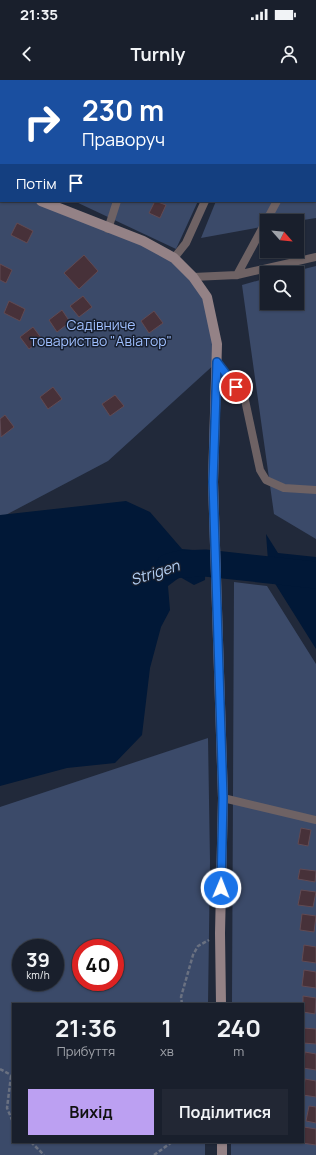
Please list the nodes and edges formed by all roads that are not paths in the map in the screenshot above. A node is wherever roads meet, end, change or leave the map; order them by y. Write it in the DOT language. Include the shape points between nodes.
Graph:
graph roads {
  1 [pos="44,202"];
  2 [pos="117,202"];
  3 [pos="205,202"];
  4 [pos="276,202"];
  5 [pos="108,229"];
  6 [pos="316,256"];
  7 [pos="174,258"];
  8 [pos="237,275"];
  9 [pos="193,278"];
  10 [pos="217,362"];
  11 [pos="316,490"];
  12 [pos="223,798"];
  13 [pos="316,820"];
  14 [pos="221,1003"];
  15 [pos="222,1143"];
  16 [pos="222,1155"];
  1 -- 5 [label="street"];
  2 -- 5 [label="lane"];
  3 -- 7 [label="lane" via="186,243"];
  4 -- 8 [label="lane"];
  5 -- 7 [label="street" via="143,241"];
  6 -- 8 [label="lane"];
  7 -- 9 [label="street"];
  8 -- 9 [label="lane"];
  9 -- 10 [label="street" via="207,297 217,344"];
  10 -- 11 [label="lane" via="245,400 260,470 266,480 284,488"];
  10 -- 12 [label="street" via="213,482"];
  12 -- 13 [label="lane"];
  12 -- 14 [label="street"];
  15 -- 16 [label="street"];
}
